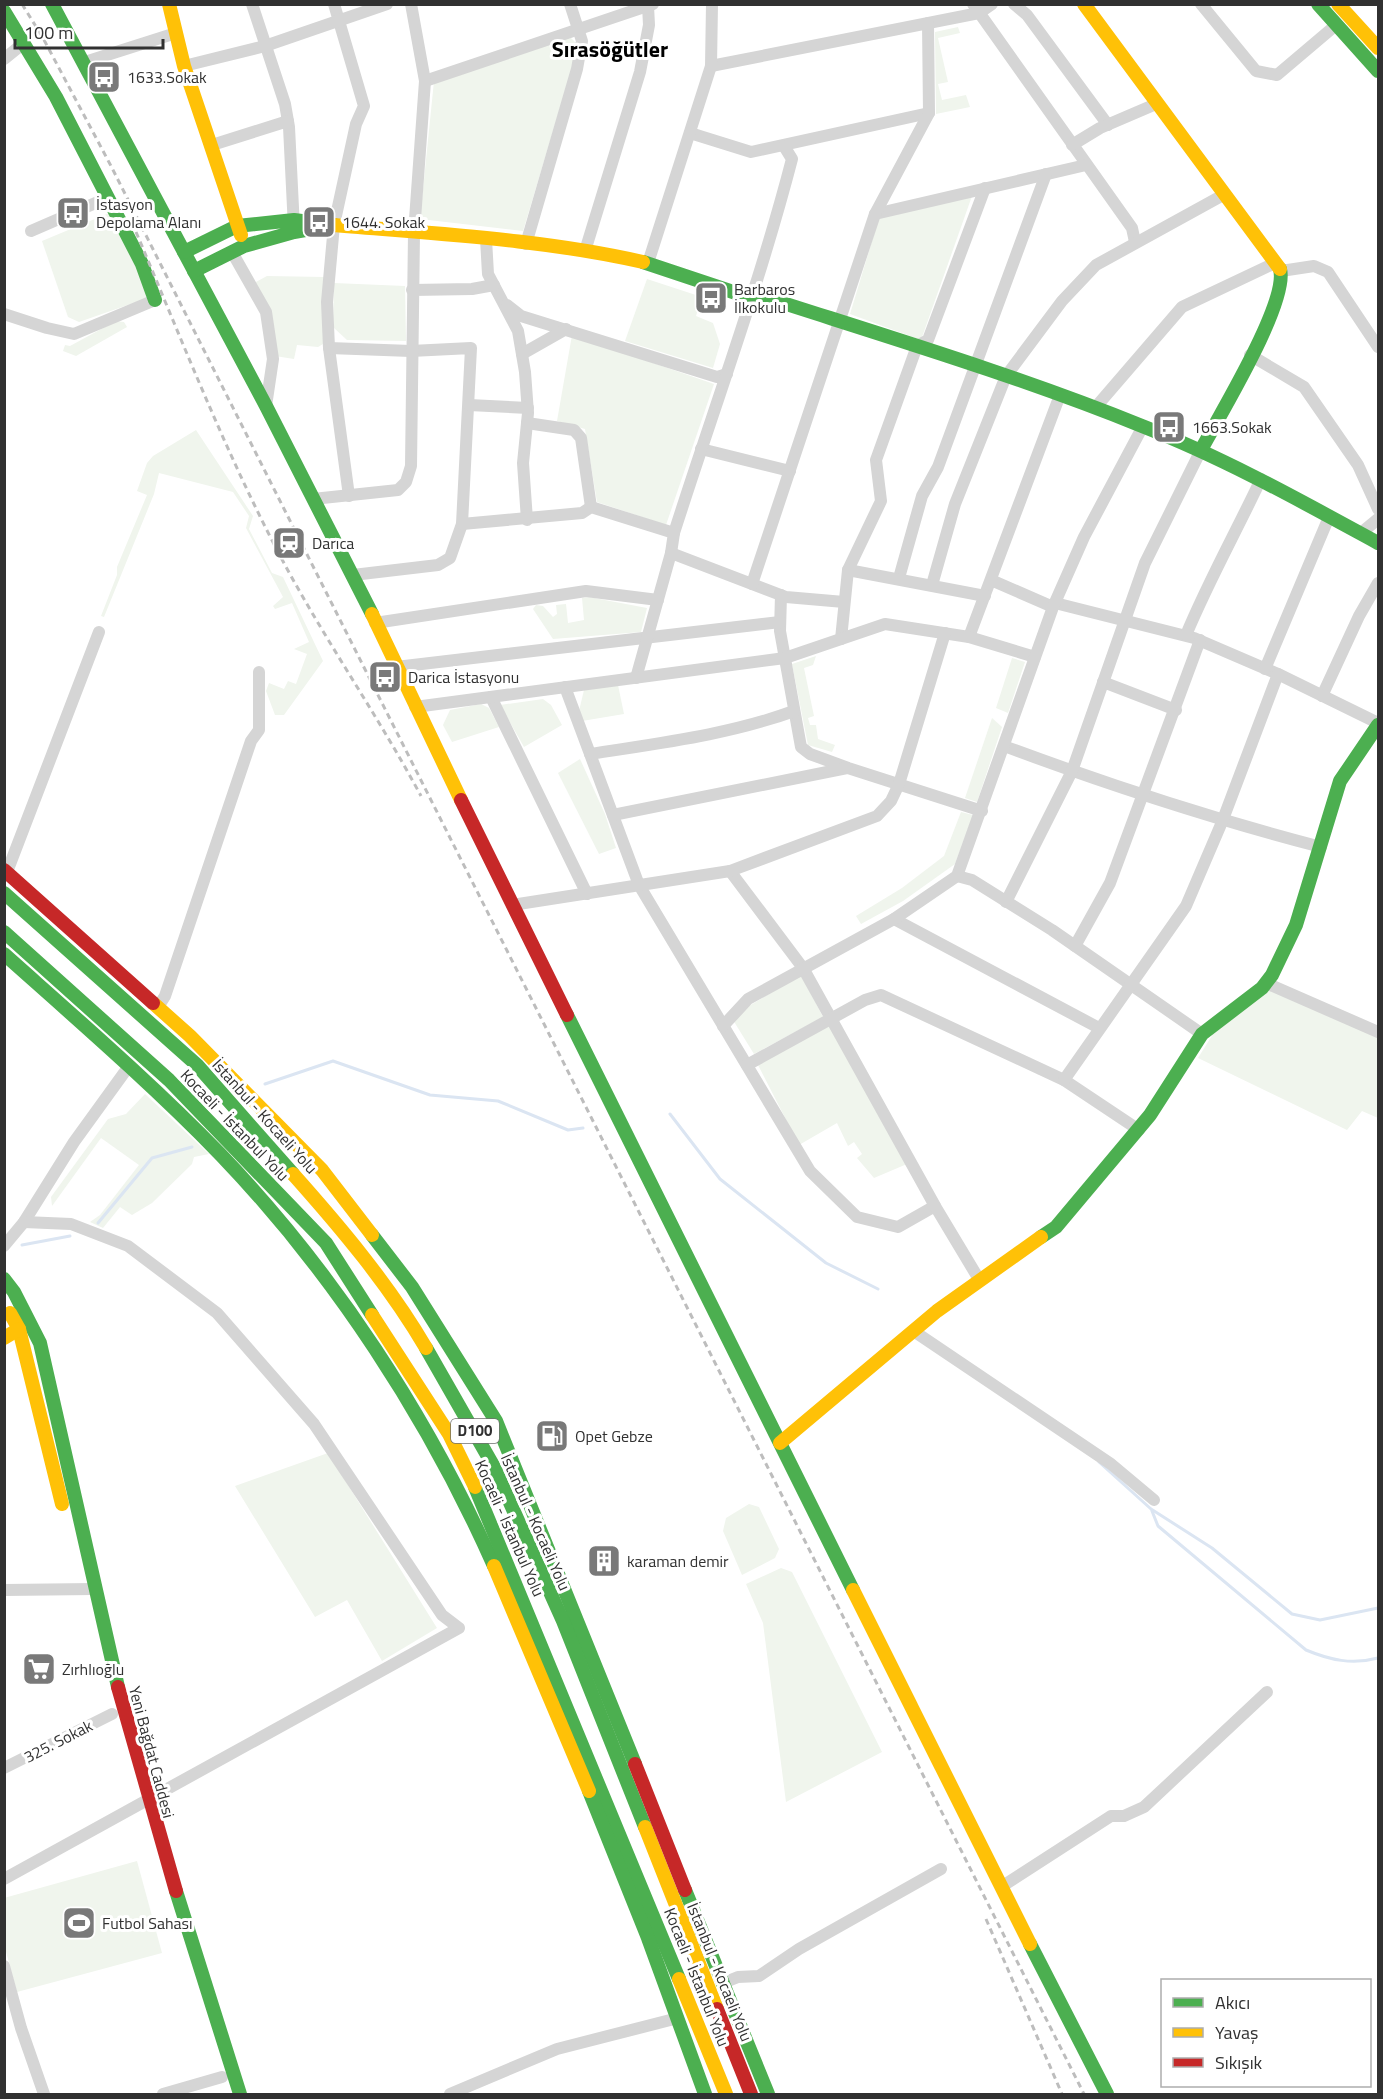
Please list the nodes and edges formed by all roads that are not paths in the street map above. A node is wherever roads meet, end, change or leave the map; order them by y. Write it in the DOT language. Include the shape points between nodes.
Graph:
graph roads {
  1 [pos="52,4"];
  2 [pos="169,4"];
  3 [pos="252,4"];
  4 [pos="334,4"];
  5 [pos="387,4"];
  6 [pos="411,4"];
  7 [pos="570,4"];
  8 [pos="712,4"];
  9 [pos="992,4"];
  10 [pos="1014,4"];
  11 [pos="1084,4"];
  12 [pos="1201,4"];
  13 [pos="1318,4"];
  14 [pos="1338,4"];
  15 [pos="650,5"];
  16 [pos="976,9"];
  17 [pos="4,11"];
  18 [pos="339,22"];
  19 [pos="928,23"];
  20 [pos="1336,25"];
  21 [pos="578,31"];
  22 [pos="176,33"];
  23 [pos="1376,41"];
  24 [pos="25,42"];
  25 [pos="265,46"];
  26 [pos="4,59"];
  27 [pos="84,62"];
  28 [pos="184,66"];
  29 [pos="711,66"];
  30 [pos="1378,71"];
  31 [pos="425,81"];
  32 [pos="1156,104"];
  33 [pos="929,113"];
  34 [pos="288,121"];
  35 [pos="1108,124"];
  36 [pos="690,133"];
  37 [pos="212,145"];
  38 [pos="1072,145"];
  39 [pos="784,146"];
  40 [pos="1086,165"];
  41 [pos="1046,174"];
  42 [pos="985,188"];
  43 [pos="1225,194"];
  44 [pos="107,198"];
  45 [pos="875,214"];
  46 [pos="237,225"];
  47 [pos="334,225"];
  48 [pos="294,226"];
  49 [pos="31,231"];
  50 [pos="414,233"];
  51 [pos="486,239"];
  52 [pos="1135,242"];
  53 [pos="526,244"];
  54 [pos="238,249"];
  55 [pos="585,251"];
  56 [pos="184,252"];
  57 [pos="648,263"];
  58 [pos="1278,267"];
  59 [pos="194,271"];
  60 [pos="494,285"];
  61 [pos="412,290"];
  62 [pos="754,294"];
  63 [pos="155,300"];
  64 [pos="502,300"];
  65 [pos="4,314"];
  66 [pos="841,321"];
  67 [pos="566,329"];
  68 [pos="917,346"];
  69 [pos="1378,347"];
  70 [pos="328,348"];
  71 [pos="411,351"];
  72 [pos="522,354"];
  73 [pos="1250,355"];
  74 [pos="976,365"];
  75 [pos="727,374"];
  76 [pos="1006,376"];
  77 [pos="1060,395"];
  78 [pos="469,405"];
  79 [pos="266,406"];
  80 [pos="528,408"];
  81 [pos="1095,408"];
  82 [pos="527,423"];
  83 [pos="1143,426"];
  84 [pos="701,449"];
  85 [pos="1200,450"];
  86 [pos="790,471"];
  87 [pos="1261,479"];
  88 [pos="349,496"];
  89 [pos="313,499"];
  90 [pos="591,507"];
  91 [pos="1378,508"];
  92 [pos="1329,517"];
  93 [pos="1378,519"];
  94 [pos="527,520"];
  95 [pos="462,524"];
  96 [pos="1361,532"];
  97 [pos="674,533"];
  98 [pos="1378,543"];
  99 [pos="672,553"];
  100 [pos="849,570"];
  101 [pos="352,576"];
  102 [pos="899,578"];
  103 [pos="991,580"];
  104 [pos="1378,583"];
  105 [pos="752,584"];
  106 [pos="932,585"];
  107 [pos="781,595"];
  108 [pos="985,596"];
  109 [pos="658,600"];
  110 [pos="844,602"];
  111 [pos="1054,605"];
  112 [pos="1126,619"];
  113 [pos="375,622"];
  114 [pos="780,622"];
  115 [pos="99,632"];
  116 [pos="945,633"];
  117 [pos="1186,636"];
  118 [pos="969,637"];
  119 [pos="647,638"];
  120 [pos="841,639"];
  121 [pos="1200,640"];
  122 [pos="1035,657"];
  123 [pos="785,658"];
  124 [pos="396,667"];
  125 [pos="1265,669"];
  126 [pos="259,672"];
  127 [pos="1278,674"];
  128 [pos="636,678"];
  129 [pos="1103,682"];
  130 [pos="565,687"];
  131 [pos="1322,696"];
  132 [pos="491,697"];
  133 [pos="415,707"];
  134 [pos="1176,710"];
  135 [pos="794,711"];
  136 [pos="1378,724"];
  137 [pos="1004,746"];
  138 [pos="590,754"];
  139 [pos="848,768"];
  140 [pos="1072,771"];
  141 [pos="899,784"];
  142 [pos="1144,797"];
  143 [pos="982,811"];
  144 [pos="613,815"];
  145 [pos="1222,822"];
  146 [pos="1321,847"];
  147 [pos="6,871"];
  148 [pos="730,871"];
  149 [pos="957,876"];
  150 [pos="639,885"];
  151 [pos="4,893"];
  152 [pos="587,894"];
  153 [pos="1006,902"];
  154 [pos="512,905"];
  155 [pos="894,919"];
  156 [pos="4,932"];
  157 [pos="1075,946"];
  158 [pos="4,954"];
  159 [pos="803,969"];
  160 [pos="1129,983"];
  161 [pos="1266,983"];
  162 [pos="158,1007"];
  163 [pos="831,1018"];
  164 [pos="723,1026"];
  165 [pos="1099,1028"];
  166 [pos="1378,1032"];
  167 [pos="1202,1034"];
  168 [pos="747,1065"];
  169 [pos="129,1066"];
  170 [pos="1064,1080"];
  171 [pos="1139,1130"];
  172 [pos="935,1206"];
  173 [pos="24,1222"];
  174 [pos="4,1246"];
  175 [pos="4,1279"];
  176 [pos="980,1281"];
  177 [pos="4,1303"];
  178 [pos="19,1329"];
  179 [pos="915,1332"];
  180 [pos="4,1338"];
  181 [pos="780,1443"];
  182 [pos="1154,1500"];
  183 [pos="89,1589"];
  184 [pos="4,1590"];
  185 [pos="1267,1692"];
  186 [pos="112,1714"];
  187 [pos="4,1768"];
  188 [pos="143,1803"];
  189 [pos="941,1869"];
  190 [pos="4,1879"];
  191 [pos="1001,1887"];
  192 [pos="4,1966"];
  193 [pos="723,1983"];
  194 [pos="10,2012"];
  195 [pos="678,2018"];
  196 [pos="700,2029"];
  197 [pos="222,2077"];
  198 [pos="44,2094"];
  199 [pos="163,2094"];
  200 [pos="228,2094"];
  201 [pos="240,2094"];
  202 [pos="450,2094"];
  203 [pos="705,2094"];
  204 [pos="715,2094"];
  205 [pos="726,2094"];
  206 [pos="751,2094"];
  207 [pos="768,2094"];
  208 [pos="1107,2094"];
  1 -- 27 [label="main road"];
  2 -- 22 [label="main road"];
  3 -- 25 [label="street"];
  4 -- 18 [label="street"];
  5 -- 18 [label="street"];
  6 -- 31 [label="street"];
  7 -- 21 [label="street"];
  8 -- 29 [label="street"];
  9 -- 16 [label="street"];
  10 -- 35 [label="street" via="1027,15"];
  11 -- 32 [label="main road"];
  12 -- 20 [label="street" via="1256,71 1265,75 1277,75"];
  13 -- 20 [label="main road"];
  14 -- 23 [label="main road"];
  15 -- 21 [label="street"];
  15 -- 55 [label="street" via="640,72"];
  16 -- 19 [label="street"];
  16 -- 38 [label="street"];
  17 -- 24 [label="main road"];
  18 -- 25 [label="street"];
  18 -- 47 [label="street" via="364,106 356,124"];
  19 -- 29 [label="street"];
  19 -- 33 [label="street"];
  20 -- 30 [label="main road"];
  21 -- 31 [label="street"];
  21 -- 53 [label="street" via="582,41 577,69"];
  22 -- 27 [label="street"];
  22 -- 28 [label="main road"];
  24 -- 26 [label="street"];
  24 -- 44 [label="main road"];
  25 -- 28 [label="street"];
  25 -- 34 [label="street"];
  27 -- 56 [label="main road"];
  28 -- 37 [label="main road"];
  29 -- 36 [label="street"];
  31 -- 50 [label="street"];
  32 -- 35 [label="street"];
  32 -- 43 [label="main road"];
  33 -- 39 [label="street"];
  33 -- 45 [label="street"];
  34 -- 37 [label="street"];
  34 -- 48 [label="street"];
  35 -- 38 [label="street"];
  36 -- 39 [label="street" via="751,152"];
  36 -- 57 [label="street"];
  37 -- 46 [label="main road"];
  38 -- 40 [label="street"];
  39 -- 62 [label="street" via="792,159"];
  40 -- 41 [label="street"];
  40 -- 52 [label="street" via="1132,228"];
  41 -- 42 [label="street"];
  41 -- 74 [label="street"];
  42 -- 45 [label="street"];
  42 -- 68 [label="street" via="928,340"];
  43 -- 52 [label="street"];
  43 -- 58 [label="main road"];
  44 -- 49 [label="street"];
  44 -- 63 [label="main road" via="142,264"];
  45 -- 66 [label="street"];
  46 -- 48 [label="main road"];
  46 -- 54 [label="main road"];
  46 -- 56 [label="main road"];
  47 -- 48 [label="main road"];
  47 -- 50 [label="main road"];
  47 -- 70 [label="street" via="327,302"];
  48 -- 54 [label="main road"];
  50 -- 51 [label="main road"];
  50 -- 61 [label="street"];
  51 -- 53 [label="main road"];
  51 -- 60 [label="street" via="488,274"];
  52 -- 76 [label="street" via="1096,265 1062,301"];
  53 -- 55 [label="main road"];
  54 -- 59 [label="main road"];
  54 -- 79 [label="street" via="266,312 273,359"];
  55 -- 57 [label="main road"];
  56 -- 59 [label="main road"];
  57 -- 62 [label="main road" via="742,295"];
  58 -- 69 [label="street" via="1314,266 1328,272"];
  58 -- 73 [label="main road" via="1278,295"];
  58 -- 81 [label="street" via="1182,307"];
  59 -- 79 [label="main road"];
  60 -- 61 [label="street"];
  60 -- 64 [label="street"];
  61 -- 71 [label="street"];
  62 -- 66 [label="main road"];
  62 -- 75 [label="street"];
  63 -- 65 [label="street" via="74,334"];
  64 -- 67 [label="street" via="520,316"];
  64 -- 72 [label="street" via="518,331"];
  66 -- 68 [label="main road"];
  66 -- 86 [label="street"];
  67 -- 72 [label="street"];
  67 -- 75 [label="street" via="717,376"];
  68 -- 74 [label="main road"];
  68 -- 100 [label="street" via="876,460 881,501"];
  70 -- 71 [label="street"];
  70 -- 88 [label="street"];
  71 -- 78 [label="street" via="471,348"];
  71 -- 88 [label="street" via="411,466 406,482 398,490"];
  72 -- 80 [label="street"];
  73 -- 85 [label="main road"];
  73 -- 91 [label="street" via="1304,387 1358,465"];
  74 -- 76 [label="main road"];
  74 -- 102 [label="street" via="938,467 922,496"];
  75 -- 84 [label="street"];
  76 -- 77 [label="main road"];
  76 -- 106 [label="street" via="955,504"];
  77 -- 81 [label="main road"];
  77 -- 103 [label="street"];
  78 -- 80 [label="street"];
  78 -- 95 [label="street"];
  79 -- 89 [label="main road"];
  80 -- 82 [label="street"];
  81 -- 83 [label="main road"];
  82 -- 90 [label="street" via="574,430 581,438"];
  82 -- 94 [label="street" via="523,463"];
  83 -- 85 [label="main road"];
  83 -- 111 [label="street" via="1084,537"];
  84 -- 86 [label="street"];
  84 -- 97 [label="street"];
  85 -- 87 [label="main road"];
  85 -- 112 [label="street" via="1145,563"];
  86 -- 105 [label="street"];
  87 -- 92 [label="main road"];
  87 -- 117 [label="street"];
  88 -- 89 [label="street"];
  89 -- 101 [label="main road"];
  90 -- 94 [label="street" via="582,513"];
  90 -- 97 [label="street"];
  92 -- 96 [label="main road"];
  92 -- 125 [label="street"];
  93 -- 96 [label="street"];
  94 -- 95 [label="street"];
  95 -- 101 [label="street" via="450,558 438,565"];
  96 -- 98 [label="main road"];
  97 -- 99 [label="street"];
  99 -- 105 [label="street"];
  99 -- 109 [label="street"];
  100 -- 102 [label="street"];
  100 -- 110 [label="street"];
  101 -- 113 [label="main road"];
  102 -- 106 [label="street"];
  103 -- 108 [label="street"];
  103 -- 111 [label="street"];
  104 -- 131 [label="street"];
  105 -- 107 [label="street"];
  106 -- 108 [label="street"];
  107 -- 110 [label="street"];
  107 -- 114 [label="street"];
  108 -- 118 [label="street"];
  109 -- 113 [label="street" via="586,591"];
  109 -- 119 [label="street"];
  110 -- 120 [label="street"];
  111 -- 112 [label="street"];
  111 -- 122 [label="street"];
  112 -- 117 [label="street"];
  112 -- 129 [label="street"];
  113 -- 124 [label="main road"];
  114 -- 119 [label="street"];
  114 -- 123 [label="street"];
  115 -- 147 [label="street"];
  116 -- 118 [label="street"];
  116 -- 120 [label="street" via="885,624"];
  116 -- 141 [label="street"];
  117 -- 121 [label="street"];
  118 -- 122 [label="street"];
  119 -- 124 [label="street"];
  119 -- 128 [label="street"];
  120 -- 123 [label="street"];
  121 -- 125 [label="street"];
  121 -- 134 [label="street"];
  122 -- 137 [label="street"];
  123 -- 128 [label="street"];
  123 -- 135 [label="street"];
  124 -- 133 [label="main road"];
  125 -- 127 [label="street"];
  126 -- 162 [label="street" via="259,730 251,741"];
  127 -- 131 [label="street"];
  127 -- 145 [label="street"];
  128 -- 130 [label="street"];
  129 -- 134 [label="street"];
  129 -- 140 [label="street"];
  130 -- 132 [label="street"];
  130 -- 138 [label="street"];
  131 -- 136 [label="street"];
  132 -- 133 [label="street"];
  132 -- 152 [label="street"];
  133 -- 154 [label="main road"];
  134 -- 142 [label="street"];
  135 -- 138 [label="street" via="722,733"];
  135 -- 139 [label="street" via="801,747"];
  136 -- 146 [label="main road" via="1340,780"];
  137 -- 140 [label="street"];
  137 -- 143 [label="street"];
  138 -- 144 [label="street"];
  139 -- 141 [label="street"];
  139 -- 144 [label="street"];
  140 -- 142 [label="street"];
  140 -- 153 [label="street"];
  141 -- 143 [label="street"];
  141 -- 148 [label="street" via="878,816"];
  142 -- 145 [label="street"];
  142 -- 157 [label="street" via="1110,883"];
  143 -- 149 [label="street"];
  144 -- 150 [label="street"];
  145 -- 146 [label="street"];
  145 -- 160 [label="street" via="1186,906"];
  146 -- 161 [label="main road" via="1296,925"];
  147 -- 162 [label="main road"];
  148 -- 150 [label="street"];
  148 -- 159 [label="street"];
  149 -- 153 [label="street" via="972,880"];
  149 -- 155 [label="street"];
  150 -- 152 [label="street"];
  150 -- 164 [label="street"];
  151 -- 206 [label="main road, İstanbul - Kocaeli Yolu / D100" via="197,1065 339,1225 405,1312 504,1487 563,1621"];
  152 -- 154 [label="street"];
  153 -- 157 [label="street"];
  154 -- 181 [label="main road"];
  155 -- 159 [label="street"];
  155 -- 165 [label="street"];
  156 -- 196 [label="main road, Kocaeli - İstanbul Yolu / D100" via="168,1080 326,1243 449,1434 490,1518"];
  157 -- 160 [label="street"];
  158 -- 169 [label="main road"];
  159 -- 163 [label="street"];
  159 -- 164 [label="street" via="748,999"];
  160 -- 165 [label="street"];
  160 -- 167 [label="street"];
  161 -- 166 [label="street"];
  161 -- 167 [label="main road"];
  162 -- 193 [label="main road" via="322,1170 412,1287 496,1421"];
  163 -- 168 [label="street"];
  163 -- 170 [label="street" via="881,995"];
  163 -- 172 [label="street"];
  164 -- 168 [label="street"];
  165 -- 170 [label="street"];
  167 -- 171 [label="main road"];
  168 -- 172 [label="street" via="810,1171 857,1218 898,1227"];
  169 -- 173 [label="street" via="74,1142"];
  169 -- 195 [label="main road" via="212,1144 287,1231 363,1336 432,1446 464,1502 574,1754"];
  170 -- 171 [label="street"];
  171 -- 176 [label="main road" via="1056,1227"];
  172 -- 176 [label="street"];
  173 -- 174 [label="street"];
  173 -- 188 [label="street" via="71,1224 128,1246 218,1313 315,1424 442,1615 459,1628"];
  175 -- 183 [label="main road, Yeni Bağdat Caddesi" via="40,1343"];
  176 -- 179 [label="main road"];
  177 -- 178 [label="main road, Yeni Bağdat Caddesi"];
  178 -- 180 [label="main road"];
  178 -- 183 [label="main road, Yeni Bağdat Caddesi"];
  179 -- 181 [label="main road"];
  179 -- 182 [label="street" via="1111,1464"];
  181 -- 191 [label="main road"];
  183 -- 184 [label="street"];
  183 -- 186 [label="main road, Yeni Bağdat Caddesi"];
  183 -- 188 [label="main road, Yeni Bağdat Caddesi" via="122,1707"];
  185 -- 191 [label="street" via="1144,1807 1124,1816 1111,1816"];
  186 -- 187 [label="street, 325. Sokak"];
  186 -- 188 [label="main road, Yeni Bağdat Caddesi"];
  188 -- 190 [label="street"];
  188 -- 197 [label="main road, Yeni Bağdat Caddesi" via="179,1947"];
  188 -- 201 [label="main road, Yeni Bağdat Caddesi"];
  189 -- 193 [label="street" via="799,1949 759,1976 738,1977"];
  191 -- 208 [label="main road"];
  192 -- 194 [label="street"];
  193 -- 207 [label="main road"];
  194 -- 198 [label="street"];
  195 -- 202 [label="street" via="557,2049"];
  195 -- 203 [label="main road"];
  196 -- 204 [label="main road"];
  196 -- 205 [label="main road, Kocaeli - İstanbul Yolu / D100"];
  197 -- 199 [label="street"];
  197 -- 200 [label="main road, Yeni Bağdat Caddesi"];
}
